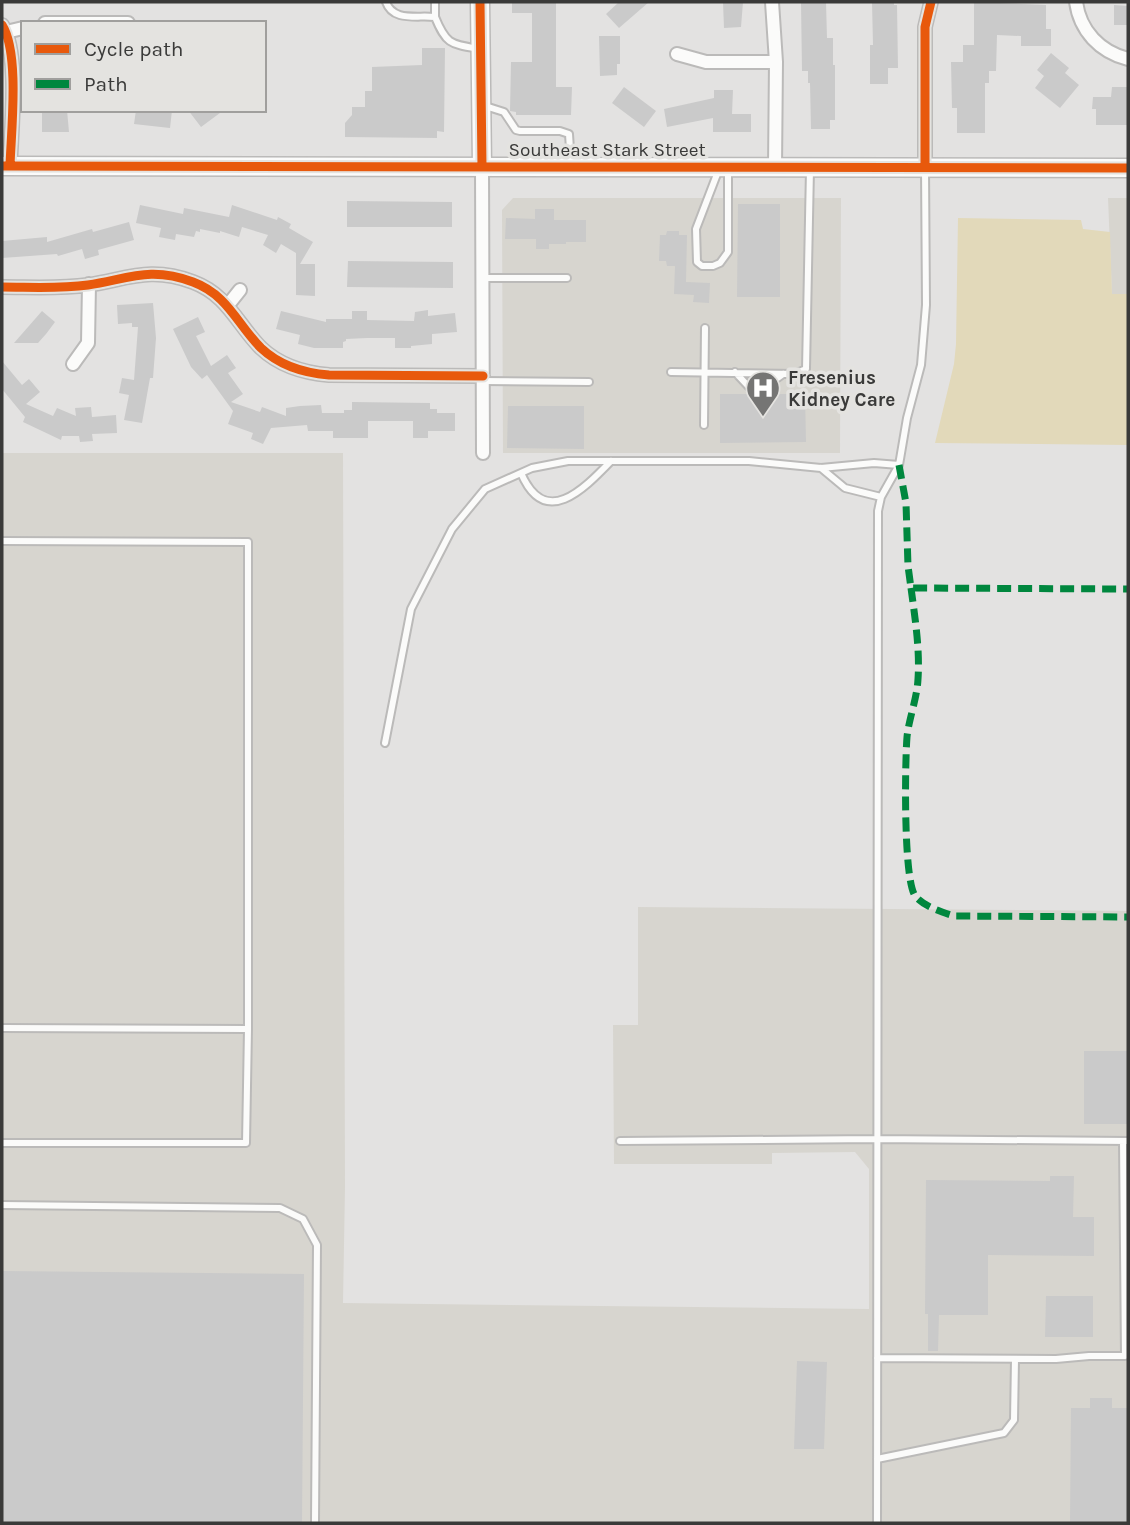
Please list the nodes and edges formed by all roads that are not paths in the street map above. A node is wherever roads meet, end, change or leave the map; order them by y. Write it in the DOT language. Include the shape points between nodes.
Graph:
graph roads {
  1 [pos="386,2"];
  2 [pos="435,2"];
  3 [pos="480,2"];
  4 [pos="772,2"];
  5 [pos="932,2"];
  6 [pos="1076,2"];
  7 [pos="435,17"];
  8 [pos="4,29"];
  9 [pos="480,50"];
  10 [pos="677,54"];
  11 [pos="1128,59"];
  12 [pos="776,62"];
  13 [pos="481,105"];
  14 [pos="6,166"];
  15 [pos="482,167"];
  16 [pos="571,167"];
  17 [pos="724,167"];
  18 [pos="775,167"];
  19 [pos="810,167"];
  20 [pos="925,167"];
  21 [pos="1128,168"];
  22 [pos="482,278"];
  23 [pos="566,278"];
  24 [pos="89,284"];
  25 [pos="2,287"];
  26 [pos="240,290"];
  27 [pos="228,305"];
  28 [pos="705,328"];
  29 [pos="73,364"];
  30 [pos="705,371"];
  31 [pos="671,372"];
  32 [pos="735,372"];
  33 [pos="783,374"];
  34 [pos="483,378"];
  35 [pos="589,382"];
  36 [pos="749,387"];
  37 [pos="765,387"];
  38 [pos="704,425"];
  39 [pos="483,453"];
  40 [pos="611,461"];
  41 [pos="899,465"];
  42 [pos="821,468"];
  43 [pos="522,473"];
  44 [pos="881,497"];
  45 [pos="2,541"];
  46 [pos="385,743"];
  47 [pos="2,1028"];
  48 [pos="248,1029"];
  49 [pos="876,1139"];
  50 [pos="620,1140"];
  51 [pos="1126,1140"];
  52 [pos="2,1143"];
  53 [pos="2,1205"];
  54 [pos="1127,1356"];
  55 [pos="877,1358"];
  56 [pos="1015,1359"];
  57 [pos="877,1459"];
  58 [pos="315,1523"];
  59 [pos="877,1523"];
  1 -- 7 [label="lane" via="396,15"];
  2 -- 7 [label="lane"];
  3 -- 9 [label="main road"];
  4 -- 12 [label="street"];
  5 -- 20 [label="street" via="925,27"];
  6 -- 11 [label="street" via="1089,36 1110,53"];
  7 -- 9 [label="lane" via="449,43"];
  8 -- 14 [label="street" via="12,56"];
  9 -- 13 [label="main road"];
  10 -- 12 [label="street" via="706,62"];
  12 -- 18 [label="street"];
  13 -- 15 [label="main road"];
  13 -- 16 [label="lane" via="504,112 516,130 569,134"];
  14 -- 15 [label="main road, Southeast Stark Street"];
  15 -- 16 [label="main road, Southeast Stark Street"];
  15 -- 22 [label="street"];
  16 -- 17 [label="main road, Southeast Stark Street"];
  17 -- 17 [label="lane" via="695,229 697,262 702,266 720,263 727,251"];
  17 -- 18 [label="main road, Southeast Stark Street"];
  18 -- 19 [label="main road, Southeast Stark Street"];
  19 -- 20 [label="main road, Southeast Stark Street"];
  19 -- 33 [label="lane" via="806,369"];
  20 -- 21 [label="main road, Southeast Stark Street"];
  20 -- 41 [label="lane" via="924,345"];
  22 -- 23 [label="lane"];
  22 -- 34 [label="street"];
  24 -- 25 [label="street"];
  24 -- 27 [label="street" via="142,273 165,274 195,283"];
  24 -- 29 [label="street" via="88,343"];
  26 -- 27 [label="street"];
  27 -- 34 [label="street" via="261,348 310,374"];
  28 -- 30 [label="lane"];
  30 -- 31 [label="lane"];
  30 -- 32 [label="lane"];
  30 -- 38 [label="lane"];
  32 -- 33 [label="lane"];
  32 -- 36 [label="lane"];
  33 -- 37 [label="lane"];
  34 -- 35 [label="lane"];
  34 -- 39 [label="street"];
  40 -- 42 [label="lane" via="749,461"];
  40 -- 43 [label="lane" via="568,461"];
  40 -- 43 [label="lane" via="566,500 538,499"];
  41 -- 42 [label="lane"];
  41 -- 44 [label="lane"];
  42 -- 44 [label="lane" via="845,488"];
  43 -- 46 [label="lane" via="485,489 452,529 411,609"];
  44 -- 49 [label="lane"];
  45 -- 48 [label="lane" via="248,542"];
  47 -- 48 [label="lane"];
  48 -- 52 [label="lane" via="246,1143"];
  49 -- 50 [label="lane"];
  49 -- 51 [label="lane"];
  49 -- 55 [label="lane"];
  51 -- 54 [label="lane"];
  53 -- 58 [label="lane" via="280,1208 303,1219 317,1245"];
  54 -- 56 [label="lane"];
  55 -- 56 [label="lane"];
  55 -- 57 [label="lane"];
  56 -- 57 [label="lane" via="1014,1420 1004,1433"];
  57 -- 59 [label="lane"];
}
